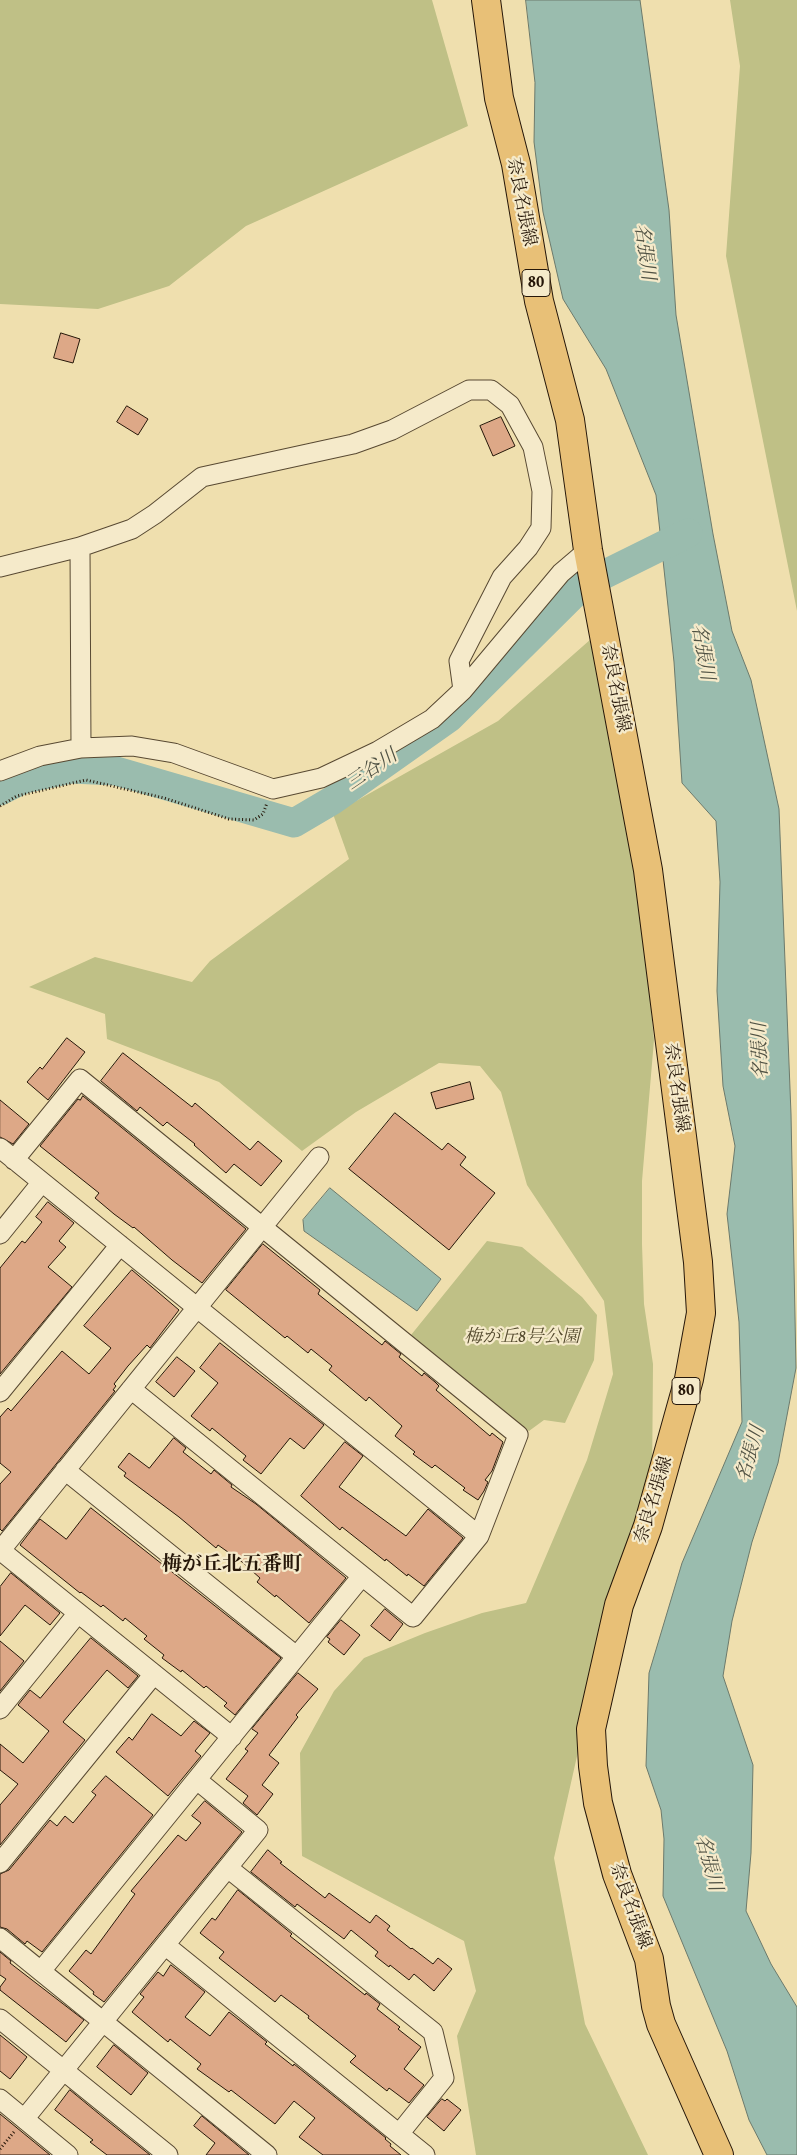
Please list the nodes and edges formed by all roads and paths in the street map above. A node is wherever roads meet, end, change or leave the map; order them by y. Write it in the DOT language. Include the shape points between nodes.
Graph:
graph roads {
  1 [pos="486,0"];
  2 [pos="80,547"];
  3 [pos="589,558"];
  4 [pos="0,567"];
  5 [pos="463,690"];
  6 [pos="82,748"];
  7 [pos="0,771"];
  8 [pos="0,806"];
  9 [pos="263,814"];
  10 [pos="7,1154"];
  11 [pos="319,1157"];
  12 [pos="42,1182"];
  13 [pos="263,1227"];
  14 [pos="0,1234"];
  15 [pos="120,1245"];
  16 [pos="197,1308"];
  17 [pos="131,1389"];
  18 [pos="0,1392"];
  19 [pos="66,1470"];
  20 [pos="479,1536"];
  21 [pos="0,1550"];
  22 [pos="362,1576"];
  23 [pos="78,1613"];
  24 [pos="296,1656"];
  25 [pos="154,1674"];
  26 [pos="0,1708"];
  27 [pos="232,1737"];
  28 [pos="197,1780"];
  29 [pos="0,1863"];
  30 [pos="228,1868"];
  31 [pos="0,1938"];
  32 [pos="165,1945"];
  33 [pos="41,1971"];
  34 [pos="0,2019"];
  35 [pos="103,2022"];
  36 [pos="64,2070"];
  37 [pos="0,2099"];
  38 [pos="25,2118"];
  39 [pos="399,2134"];
  40 [pos="67,2155"];
  41 [pos="168,2155"];
  42 [pos="267,2155"];
  43 [pos="425,2155"];
  44 [pos="719,2155"];
  1 -- 3 [label="main road, 奈良名張線 / 80" via="500,98 516,164 539,301 570,420"];
  2 -- 4 [label="street"];
  2 -- 5 [label="street" via="132,530 202,477 353,444 392,430 468,390 491,390 510,405 533,447 542,491 541,528 502,577 459,661"];
  2 -- 6 [label="street"];
  3 -- 5 [label="street" via="561,573"];
  3 -- 44 [label="main road, 奈良名張線 / 80" via="655,908 698,1262 701,1313 675,1432 648,1526 619,1605 591,1729 592,1766 617,1874 649,1959 661,2024"];
  5 -- 6 [label="street" via="432,719 378,751 321,778 273,789 174,753 132,746"];
  6 -- 7 [label="street" via="40,756"];
  8 -- 9 [label="path" via="17,796 86,780 164,798 228,819 254,820"];
  10 -- 12 [label="street"];
  10 -- 13 [label="street" via="80,1079"];
  11 -- 13 [label="street"];
  12 -- 14 [label="street"];
  12 -- 15 [label="street"];
  13 -- 16 [label="street"];
  13 -- 20 [label="street" via="518,1435"];
  15 -- 16 [label="street"];
  15 -- 18 [label="street"];
  16 -- 17 [label="street"];
  16 -- 20 [label="street"];
  17 -- 19 [label="street"];
  17 -- 22 [label="street"];
  19 -- 21 [label="street"];
  19 -- 24 [label="street"];
  20 -- 22 [label="street" via="413,1617"];
  21 -- 23 [label="street"];
  22 -- 24 [label="street"];
  23 -- 25 [label="street"];
  23 -- 26 [label="street"];
  24 -- 27 [label="street"];
  25 -- 27 [label="street"];
  25 -- 29 [label="street"];
  27 -- 28 [label="street"];
  28 -- 30 [label="street" via="258,1830"];
  28 -- 33 [label="street"];
  30 -- 32 [label="street"];
  30 -- 39 [label="street" via="433,2032 444,2078"];
  31 -- 33 [label="street"];
  32 -- 35 [label="street"];
  32 -- 39 [label="street"];
  33 -- 35 [label="street"];
  34 -- 36 [label="street"];
  35 -- 36 [label="street"];
  35 -- 42 [label="street"];
  36 -- 38 [label="street"];
  36 -- 41 [label="street"];
  37 -- 38 [label="street"];
  38 -- 40 [label="street"];
  39 -- 43 [label="street"];
}
